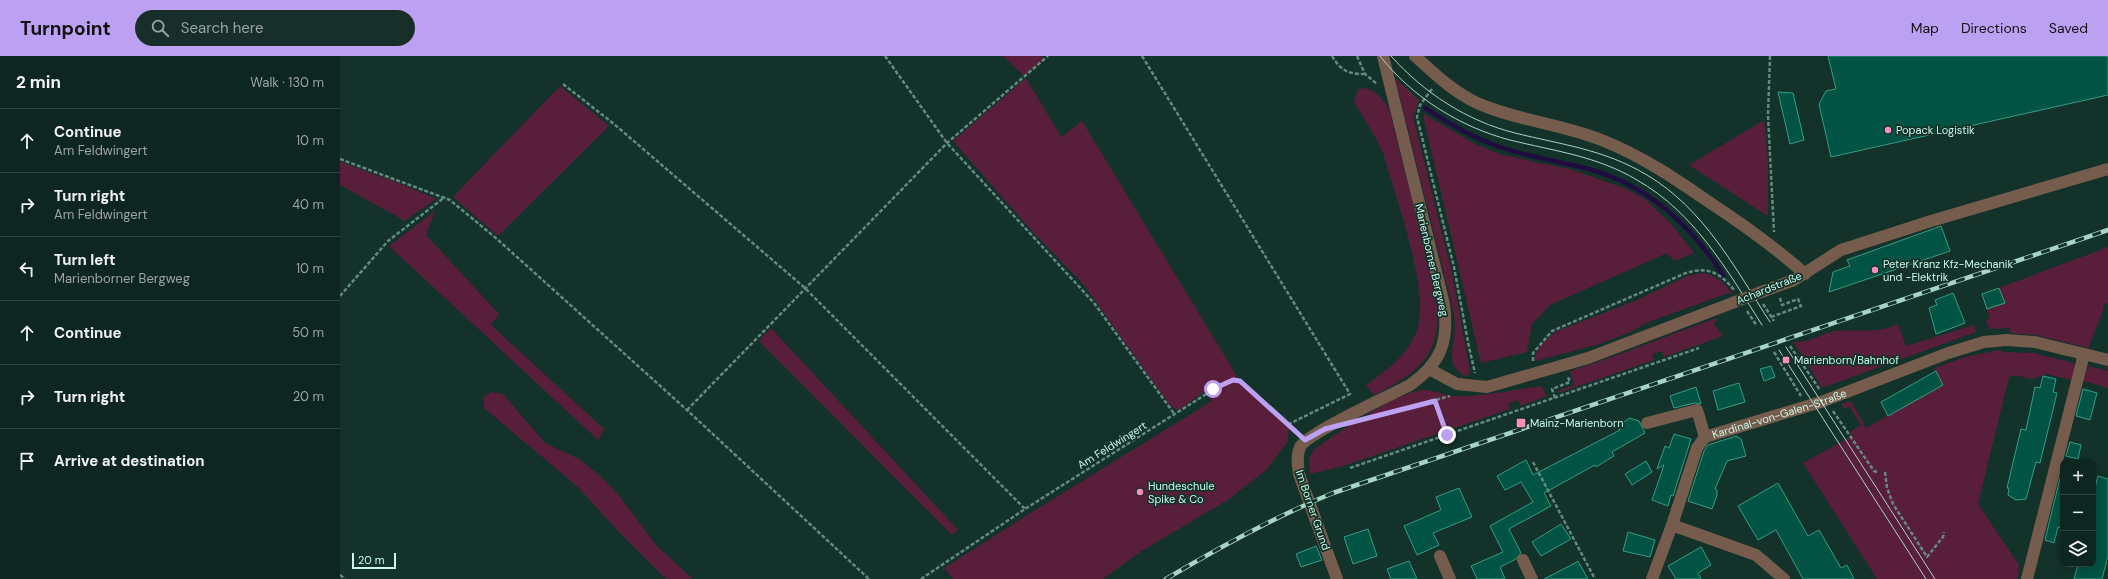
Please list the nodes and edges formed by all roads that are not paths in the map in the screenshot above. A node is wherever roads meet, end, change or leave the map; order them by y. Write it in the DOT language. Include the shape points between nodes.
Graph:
graph roads {
  1 [pos="1383,56"];
  2 [pos="1415,56"];
  3 [pos="2108,169"];
  4 [pos="1805,274"];
  5 [pos="2084,354"];
  6 [pos="2108,360"];
  7 [pos="1429,369"];
  8 [pos="1647,423"];
  9 [pos="1705,437"];
  10 [pos="1305,440"];
  11 [pos="1672,525"];
  12 [pos="1440,556"];
  13 [pos="1523,560"];
  14 [pos="1338,579"];
  15 [pos="1450,579"];
  16 [pos="1532,579"];
  17 [pos="1652,579"];
  18 [pos="1784,579"];
  19 [pos="2027,579"];
  1 -- 7 [label="street, Marienborner Bergweg" via="1444,304 1444,344"];
  2 -- 4 [label="street" via="1439,79 1476,102 1496,110 1578,132 1633,154 1665,172 1774,247"];
  3 -- 4 [label="street, Achardstraße" via="1841,250"];
  4 -- 7 [label="street, Achardstraße, bridge" via="1761,297 1738,300 1588,358 1487,387 1453,383"];
  5 -- 6 [label="street, Kardinal-von-Galen-Straße"];
  5 -- 9 [label="street, Kardinal-von-Galen-Straße" via="2035,342 1998,340 1960,348"];
  5 -- 19 [label="street"];
  7 -- 10 [label="street, Marienborner Bergweg" via="1410,385"];
  8 -- 9 [label="street" via="1697,410"];
  9 -- 11 [label="street, Kardinal-von-Galen-Straße" via="1697,448"];
  10 -- 14 [label="street, Im Borner Grund" via="1300,447 1297,461 1299,474"];
  11 -- 17 [label="street, Kardinal-von-Galen-Straße"];
  11 -- 18 [label="street" via="1756,555"];
  12 -- 15 [label="street"];
  13 -- 16 [label="street"];
}
